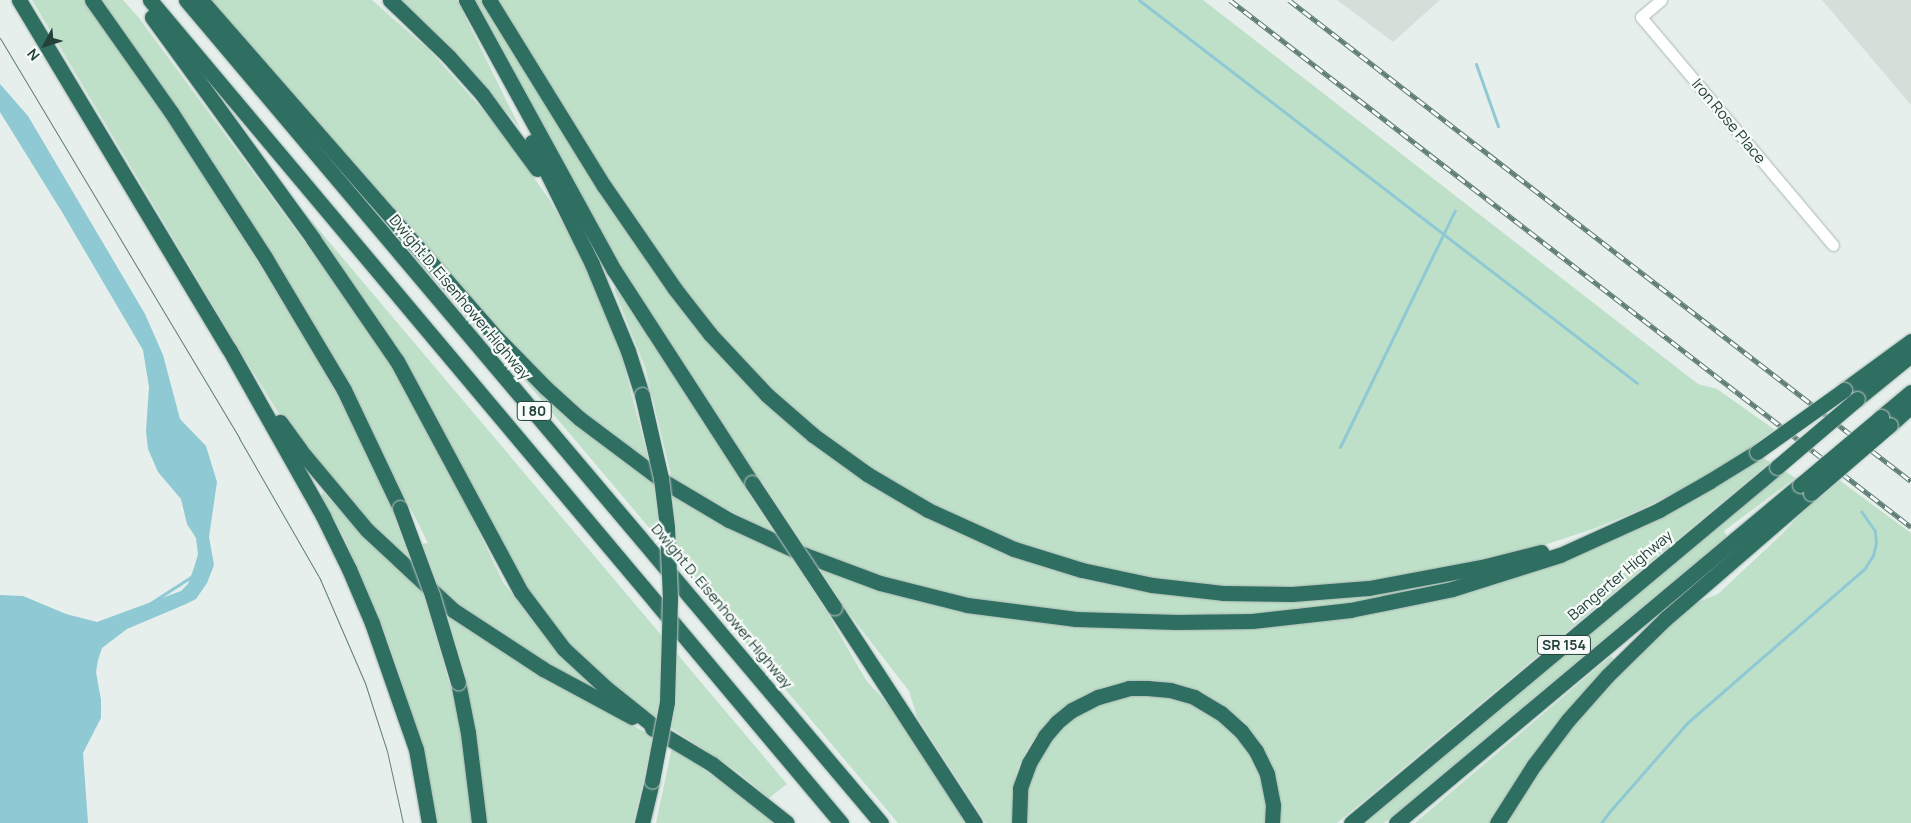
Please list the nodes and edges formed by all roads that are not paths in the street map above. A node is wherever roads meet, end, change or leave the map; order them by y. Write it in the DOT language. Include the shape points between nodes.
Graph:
graph roads {
  1 [pos="18,0"];
  2 [pos="92,0"];
  3 [pos="140,0"];
  4 [pos="150,0"];
  5 [pos="186,0"];
  6 [pos="201,0"];
  7 [pos="390,0"];
  8 [pos="465,0"];
  9 [pos="489,0"];
  10 [pos="1661,0"];
  11 [pos="558,196"];
  12 [pos="1833,245"];
  13 [pos="1911,341"];
  14 [pos="229,349"];
  15 [pos="1911,354"];
  16 [pos="1911,392"];
  17 [pos="1911,406"];
  18 [pos="1885,421"];
  19 [pos="1805,489"];
  20 [pos="1614,530"];
  21 [pos="660,732"];
  22 [pos="430,823"];
  23 [pos="479,823"];
  24 [pos="642,823"];
  25 [pos="787,823"];
  26 [pos="841,823"];
  27 [pos="881,823"];
  28 [pos="975,823"];
  29 [pos="1019,823"];
  30 [pos="1272,823"];
  31 [pos="1351,823"];
  32 [pos="1396,823"];
  33 [pos="1497,823"];
  1 -- 14 [label="highway"];
  2 -- 23 [label="highway, bridge" via="171,112 266,259 344,390 400,508 432,595 458,682"];
  3 -- 21 [label="highway" via="397,361 522,592 564,650"];
  4 -- 26 [label="highway, I 80"];
  5 -- 27 [label="highway, Dwight D. Eisenhower Highway / I 80"];
  6 -- 20 [label="highway" via="497,338 562,403 618,449 684,494 751,531 828,565 923,595 1016,613 1098,620 1252,621 1350,610 1443,592 1560,555"];
  7 -- 11 [label="highway" via="482,94"];
  8 -- 11 [label="highway"];
  8 -- 28 [label="highway, bridge" via="614,270"];
  9 -- 20 [label="highway" via="604,186 675,290 723,349 783,410 831,448 888,487 956,524 1030,554 1103,576 1177,589 1246,594 1317,593 1397,583 1502,562"];
  10 -- 12 [label="street, Iron Rose Place" via="1641,17"];
  11 -- 24 [label="highway, bridge" via="607,298 642,395 661,478 668,527 667,702"];
  13 -- 20 [label="highway, bridge" via="1757,452 1688,494"];
  14 -- 21 [label="highway" via="300,450 361,523 453,610 544,669"];
  14 -- 22 [label="highway" via="323,516 372,623 416,749"];
  15 -- 31 [label="highway, Bangerter Highway / SR 154, bridge"];
  16 -- 18 [label="highway"];
  17 -- 18 [label="highway"];
  18 -- 19 [label="highway, bridge"];
  19 -- 32 [label="highway, SR 154"];
  19 -- 33 [label="highway" via="1607,676 1545,750"];
  21 -- 25 [label="highway" via="745,788"];
  29 -- 30 [label="highway" via="1020,788 1029,763 1045,736 1072,710 1098,696 1130,688 1170,690 1194,697 1221,713 1241,731 1267,774 1273,805"];
}
